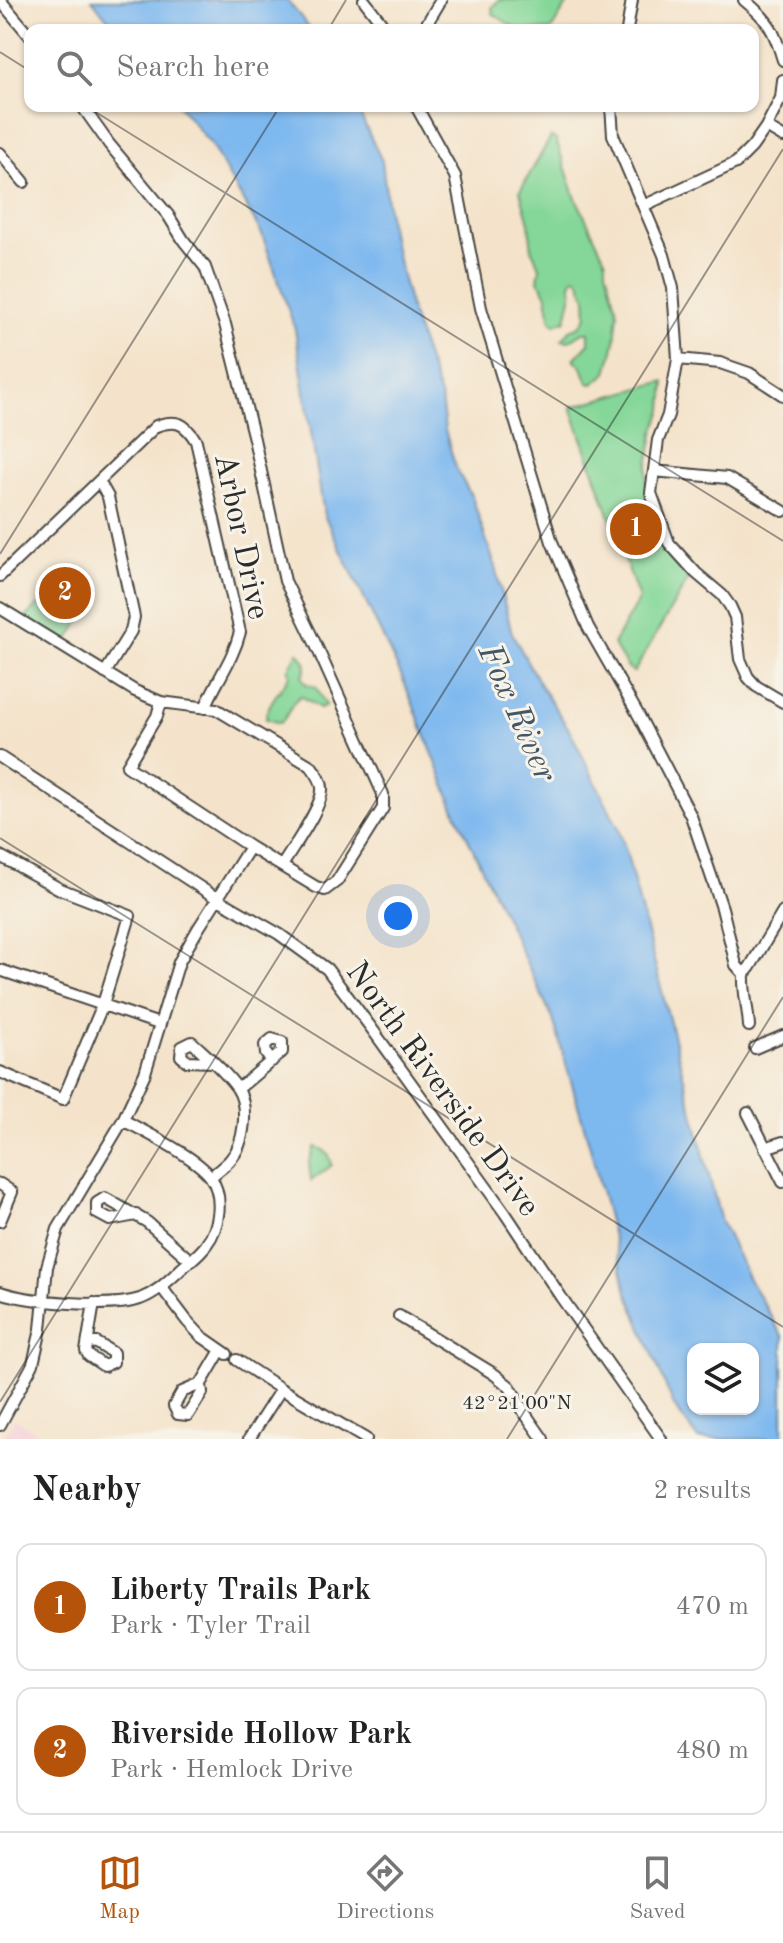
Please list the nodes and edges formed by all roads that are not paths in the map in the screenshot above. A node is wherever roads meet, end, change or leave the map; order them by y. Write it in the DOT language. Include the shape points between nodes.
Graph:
graph roads {
  1 [pos="0,0"];
  2 [pos="364,0"];
  3 [pos="441,0"];
  4 [pos="632,0"];
  5 [pos="744,0"];
  6 [pos="382,24"];
  7 [pos="427,24"];
  8 [pos="628,24"];
  9 [pos="24,29"];
  10 [pos="783,60"];
  11 [pos="783,80"];
  12 [pos="86,112"];
  13 [pos="419,112"];
  14 [pos="611,112"];
  15 [pos="766,127"];
  16 [pos="783,137"];
  17 [pos="0,153"];
  18 [pos="24,182"];
  19 [pos="643,206"];
  20 [pos="678,359"];
  21 [pos="783,395"];
  22 [pos="654,471"];
  23 [pos="99,481"];
  24 [pos="783,511"];
  25 [pos="0,576"];
  26 [pos="0,608"];
  27 [pos="105,673"];
  28 [pos="161,702"];
  29 [pos="783,702"];
  30 [pos="205,708"];
  31 [pos="0,757"];
  32 [pos="250,847"];
  33 [pos="0,856"];
  34 [pos="282,866"];
  35 [pos="218,899"];
  36 [pos="783,912"];
  37 [pos="0,970"];
  38 [pos="744,974"];
  39 [pos="103,1004"];
  40 [pos="159,1024"];
  41 [pos="749,1026"];
  42 [pos="783,1036"];
  43 [pos="755,1048"];
  44 [pos="272,1061"];
  45 [pos="213,1062"];
  46 [pos="0,1072"];
  47 [pos="238,1089"];
  48 [pos="748,1113"];
  49 [pos="123,1120"];
  50 [pos="783,1142"];
  51 [pos="765,1148"];
  52 [pos="211,1177"];
  53 [pos="783,1182"];
  54 [pos="0,1184"];
  55 [pos="136,1215"];
  56 [pos="0,1221"];
  57 [pos="190,1260"];
  58 [pos="162,1288"];
  59 [pos="0,1292"];
  60 [pos="43,1300"];
  61 [pos="94,1303"];
  62 [pos="399,1316"];
  63 [pos="88,1342"];
  64 [pos="229,1355"];
  65 [pos="201,1384"];
  66 [pos="281,1389"];
  67 [pos="0,1425"];
  68 [pos="249,1439"];
  69 [pos="365,1439"];
  70 [pos="543,1439"];
  71 [pos="661,1439"];
  1 -- 9 [label="street"];
  2 -- 6 [label="street"];
  3 -- 7 [label="street"];
  4 -- 8 [label="street"];
  5 -- 10 [label="street" via="775,32"];
  11 -- 15 [label="street" via="781,98"];
  12 -- 34 [label="street" via="205,267 225,324 285,581 383,794 383,808 337,881 325,890"];
  13 -- 38 [label="street" via="455,176 481,308 552,542 588,627 691,816 736,965"];
  14 -- 19 [label="street" via="613,135"];
  15 -- 16 [label="street"];
  15 -- 19 [label="street" via="736,163"];
  17 -- 18 [label="street"];
  19 -- 20 [label="street" via="673,288"];
  20 -- 21 [label="street" via="720,363 749,373"];
  20 -- 22 [label="street"];
  22 -- 24 [label="street" via="727,478"];
  22 -- 29 [label="street" via="651,493 669,543 730,606 748,677"];
  23 -- 25 [label="street, Arbor Drive"];
  23 -- 27 [label="street" via="108,497 134,617"];
  23 -- 30 [label="street, Arbor Drive" via="156,426 179,423 196,441 240,632"];
  26 -- 27 [label="street"];
  27 -- 28 [label="street"];
  28 -- 30 [label="street"];
  28 -- 32 [label="street" via="127,766"];
  30 -- 34 [label="street" via="216,709 311,766 319,778 320,802"];
  31 -- 35 [label="street, North Riverside Drive"];
  32 -- 34 [label="street"];
  32 -- 35 [label="street"];
  33 -- 39 [label="street" via="60,889 130,916"];
  35 -- 40 [label="street" via="179,962"];
  35 -- 71 [label="street, North Riverside Drive" via="327,969"];
  36 -- 38 [label="street"];
  37 -- 39 [label="street"];
  38 -- 41 [label="street"];
  39 -- 40 [label="street"];
  39 -- 46 [label="street" via="63,1099"];
  40 -- 49 [label="street" via="145,1073"];
  42 -- 43 [label="street"];
  44 -- 47 [label="street"];
  45 -- 47 [label="street"];
  47 -- 52 [label="street" via="244,1126 230,1161"];
  48 -- 51 [label="street"];
  49 -- 52 [label="street" via="197,1162"];
  49 -- 60 [label="street" via="58,1229"];
  50 -- 51 [label="street"];
  51 -- 53 [label="street"];
  52 -- 57 [label="street" via="219,1203 217,1221 205,1247"];
  54 -- 56 [label="street" via="12,1192"];
  55 -- 57 [label="street"];
  57 -- 58 [label="street"];
  58 -- 61 [label="street" via="140,1299"];
  58 -- 64 [label="street" via="201,1336"];
  59 -- 60 [label="street"];
  60 -- 61 [label="street"];
  60 -- 67 [label="street" via="33,1364"];
  61 -- 63 [label="street"];
  62 -- 70 [label="street" via="510,1387"];
  64 -- 65 [label="street"];
  64 -- 66 [label="street"];
  66 -- 68 [label="street"];
  66 -- 69 [label="street"];
}
